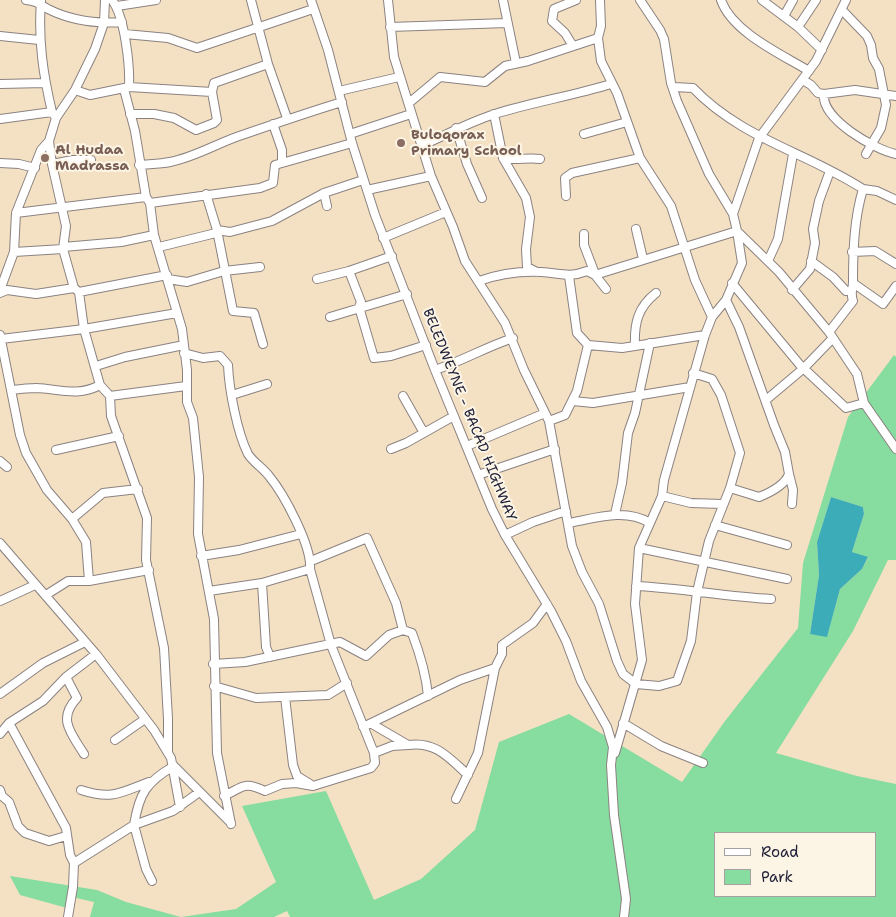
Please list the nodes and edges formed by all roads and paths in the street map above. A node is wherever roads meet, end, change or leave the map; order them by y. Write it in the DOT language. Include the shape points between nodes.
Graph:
graph roads {
  1 [pos="26,0"];
  2 [pos="105,0"];
  3 [pos="156,0"];
  4 [pos="251,0"];
  5 [pos="311,0"];
  6 [pos="388,0"];
  7 [pos="502,0"];
  8 [pos="576,0"];
  9 [pos="600,0"];
  10 [pos="640,0"];
  11 [pos="721,0"];
  12 [pos="762,0"];
  13 [pos="793,0"];
  14 [pos="816,0"];
  15 [pos="845,0"];
  16 [pos="40,1"];
  17 [pos="115,3"];
  18 [pos="313,9"];
  19 [pos="842,10"];
  20 [pos="784,16"];
  21 [pos="122,22"];
  22 [pos="507,23"];
  23 [pos="104,24"];
  24 [pos="257,27"];
  25 [pos="390,27"];
  26 [pos="798,27"];
  27 [pos="125,34"];
  28 [pos="0,36"];
  29 [pos="598,38"];
  30 [pos="38,40"];
  31 [pos="572,46"];
  32 [pos="822,50"];
  33 [pos="516,63"];
  34 [pos="268,64"];
  35 [pos="809,70"];
  36 [pos="399,77"];
  37 [pos="803,80"];
  38 [pos="45,83"];
  39 [pos="0,84"];
  40 [pos="611,84"];
  41 [pos="674,87"];
  42 [pos="127,88"];
  43 [pos="75,90"];
  44 [pos="339,91"];
  45 [pos="212,92"];
  46 [pos="824,94"];
  47 [pos="883,94"];
  48 [pos="896,96"];
  49 [pos="342,102"];
  50 [pos="409,103"];
  51 [pos="130,114"];
  52 [pos="411,114"];
  53 [pos="494,114"];
  54 [pos="54,115"];
  55 [pos="287,118"];
  56 [pos="0,119"];
  57 [pos="626,122"];
  58 [pos="273,124"];
  59 [pos="456,128"];
  60 [pos="584,134"];
  61 [pos="351,138"];
  62 [pos="759,138"];
  63 [pos="50,141"];
  64 [pos="873,145"];
  65 [pos="421,146"];
  66 [pos="793,154"];
  67 [pos="866,154"];
  68 [pos="896,154"];
  69 [pos="503,158"];
  70 [pos="640,158"];
  71 [pos="540,159"];
  72 [pos="91,160"];
  73 [pos="282,163"];
  74 [pos="52,164"];
  75 [pos="0,165"];
  76 [pos="139,165"];
  77 [pos="35,168"];
  78 [pos="830,171"];
  79 [pos="431,176"];
  80 [pos="363,180"];
  81 [pos="863,189"];
  82 [pos="367,190"];
  83 [pos="324,193"];
  84 [pos="206,194"];
  85 [pos="566,196"];
  86 [pos="482,198"];
  87 [pos="148,200"];
  88 [pos="896,200"];
  89 [pos="327,206"];
  90 [pos="63,208"];
  91 [pos="446,212"];
  92 [pos="16,213"];
  93 [pos="733,214"];
  94 [pos="636,229"];
  95 [pos="217,231"];
  96 [pos="737,231"];
  97 [pos="584,234"];
  98 [pos="154,235"];
  99 [pos="383,238"];
  100 [pos="685,246"];
  101 [pos="159,247"];
  102 [pos="63,248"];
  103 [pos="14,252"];
  104 [pos="852,252"];
  105 [pos="392,256"];
  106 [pos="643,259"];
  107 [pos="768,261"];
  108 [pos="811,261"];
  109 [pos="896,264"];
  110 [pos="260,267"];
  111 [pos="224,271"];
  112 [pos="349,271"];
  113 [pos="537,272"];
  114 [pos="595,274"];
  115 [pos="569,276"];
  116 [pos="167,277"];
  117 [pos="317,279"];
  118 [pos="479,281"];
  119 [pos="732,283"];
  120 [pos="896,286"];
  121 [pos="852,287"];
  122 [pos="606,288"];
  123 [pos="76,290"];
  124 [pos="792,290"];
  125 [pos="0,291"];
  126 [pos="656,293"];
  127 [pos="407,294"];
  128 [pos="726,300"];
  129 [pos="359,308"];
  130 [pos="177,313"];
  131 [pos="330,317"];
  132 [pos="712,318"];
  133 [pos="84,329"];
  134 [pos="705,335"];
  135 [pos="831,335"];
  136 [pos="1,337"];
  137 [pos="513,338"];
  138 [pos="650,343"];
  139 [pos="263,344"];
  140 [pos="426,345"];
  141 [pos="588,345"];
  142 [pos="635,346"];
  143 [pos="184,349"];
  144 [pos="96,366"];
  145 [pos="804,368"];
  146 [pos="435,370"];
  147 [pos="693,373"];
  148 [pos="267,384"];
  149 [pos="100,385"];
  150 [pos="186,386"];
  151 [pos="690,387"];
  152 [pos="12,390"];
  153 [pos="232,395"];
  154 [pos="638,395"];
  155 [pos="110,396"];
  156 [pos="403,396"];
  157 [pos="766,400"];
  158 [pos="573,401"];
  159 [pos="864,403"];
  160 [pos="454,416"];
  161 [pos="547,417"];
  162 [pos="424,433"];
  163 [pos="119,436"];
  164 [pos="468,446"];
  165 [pos="391,449"];
  166 [pos="555,449"];
  167 [pos="896,449"];
  168 [pos="56,450"];
  169 [pos="0,461"];
  170 [pos="8,467"];
  171 [pos="789,474"];
  172 [pos="478,476"];
  173 [pos="730,488"];
  174 [pos="138,489"];
  175 [pos="662,496"];
  176 [pos="722,504"];
  177 [pos="792,504"];
  178 [pos="566,512"];
  179 [pos="615,514"];
  180 [pos="72,519"];
  181 [pos="569,523"];
  182 [pos="650,523"];
  183 [pos="715,525"];
  184 [pos="301,534"];
  185 [pos="505,535"];
  186 [pos="0,544"];
  187 [pos="787,544"];
  188 [pos="639,548"];
  189 [pos="201,556"];
  190 [pos="705,561"];
  191 [pos="311,565"];
  192 [pos="149,570"];
  193 [pos="787,579"];
  194 [pos="89,581"];
  195 [pos="262,583"];
  196 [pos="35,585"];
  197 [pos="636,586"];
  198 [pos="210,591"];
  199 [pos="697,592"];
  200 [pos="46,596"];
  201 [pos="771,599"];
  202 [pos="0,601"];
  203 [pos="547,604"];
  204 [pos="403,630"];
  205 [pos="85,642"];
  206 [pos="331,645"];
  207 [pos="96,654"];
  208 [pos="270,657"];
  209 [pos="214,664"];
  210 [pos="495,668"];
  211 [pos="66,677"];
  212 [pos="347,684"];
  213 [pos="636,684"];
  214 [pos="214,686"];
  215 [pos="0,694"];
  216 [pos="428,696"];
  217 [pos="285,697"];
  218 [pos="145,719"];
  219 [pos="624,722"];
  220 [pos="9,723"];
  221 [pos="372,724"];
  222 [pos="363,727"];
  223 [pos="0,734"];
  224 [pos="114,740"];
  225 [pos="408,745"];
  226 [pos="168,752"];
  227 [pos="374,753"];
  228 [pos="84,754"];
  229 [pos="702,763"];
  230 [pos="611,765"];
  231 [pos="174,766"];
  232 [pos="468,775"];
  233 [pos="149,782"];
  234 [pos="313,786"];
  235 [pos="81,790"];
  236 [pos="198,793"];
  237 [pos="1,794"];
  238 [pos="224,796"];
  239 [pos="456,799"];
  240 [pos="180,807"];
  241 [pos="134,825"];
  242 [pos="66,836"];
  243 [pos="74,863"];
  244 [pos="152,881"];
  245 [pos="625,915"];
  246 [pos="68,917"];
  1 -- 16 [label="street"];
  2 -- 23 [label="street"];
  3 -- 17 [label="street"];
  4 -- 24 [label="street"];
  5 -- 18 [label="street, BELEDWEYNE - BACAD HIGHWAY"];
  6 -- 25 [label="street"];
  7 -- 22 [label="street"];
  8 -- 31 [label="street" via="554,9 552,21 566,33"];
  9 -- 29 [label="street"];
  10 -- 41 [label="street" via="664,39"];
  11 -- 35 [label="street" via="733,20 744,30"];
  12 -- 20 [label="street"];
  13 -- 20 [label="street"];
  14 -- 26 [label="street"];
  15 -- 19 [label="street"];
  16 -- 23 [label="street" via="46,8 87,23"];
  16 -- 30 [label="street"];
  17 -- 21 [label="street"];
  18 -- 24 [label="street"];
  18 -- 44 [label="street, BELEDWEYNE - BACAD HIGHWAY"];
  19 -- 32 [label="street"];
  19 -- 47 [label="street" via="867,36 879,69"];
  20 -- 26 [label="street"];
  21 -- 23 [label="street"];
  21 -- 27 [label="street"];
  22 -- 25 [label="street"];
  22 -- 33 [label="street"];
  23 -- 43 [label="street"];
  24 -- 27 [label="street" via="196,48 168,38"];
  24 -- 34 [label="street"];
  25 -- 36 [label="street"];
  26 -- 32 [label="street"];
  27 -- 42 [label="street"];
  28 -- 30 [label="street"];
  29 -- 31 [label="street"];
  29 -- 40 [label="street" via="601,60"];
  30 -- 38 [label="street"];
  31 -- 33 [label="street"];
  32 -- 35 [label="street"];
  33 -- 50 [label="street" via="498,70 485,82 440,77"];
  34 -- 45 [label="street" via="214,83"];
  34 -- 55 [label="street"];
  35 -- 37 [label="street"];
  36 -- 44 [label="street"];
  36 -- 50 [label="street"];
  37 -- 46 [label="street"];
  37 -- 62 [label="street"];
  38 -- 39 [label="street"];
  38 -- 54 [label="street"];
  40 -- 53 [label="street"];
  40 -- 57 [label="street"];
  41 -- 62 [label="street" via="693,88 709,104"];
  41 -- 93 [label="street" via="696,148"];
  42 -- 43 [label="street" via="90,94"];
  42 -- 45 [label="street"];
  42 -- 51 [label="street"];
  43 -- 54 [label="street"];
  44 -- 49 [label="street, BELEDWEYNE - BACAD HIGHWAY"];
  45 -- 51 [label="street" via="218,120 196,130 174,118"];
  46 -- 47 [label="street" via="855,90"];
  46 -- 64 [label="street" via="825,107 834,118"];
  47 -- 48 [label="street"];
  47 -- 64 [label="street" via="885,114"];
  49 -- 55 [label="street"];
  49 -- 61 [label="street, BELEDWEYNE - BACAD HIGHWAY"];
  50 -- 52 [label="street"];
  51 -- 76 [label="street"];
  52 -- 61 [label="street"];
  52 -- 65 [label="street"];
  53 -- 59 [label="street"];
  53 -- 69 [label="street"];
  54 -- 56 [label="street"];
  54 -- 63 [label="street"];
  55 -- 58 [label="street"];
  57 -- 60 [label="street"];
  57 -- 70 [label="street"];
  58 -- 73 [label="street" via="282,150"];
  58 -- 76 [label="street" via="170,162"];
  59 -- 65 [label="street"];
  59 -- 86 [label="street"];
  61 -- 73 [label="street"];
  61 -- 80 [label="street, BELEDWEYNE - BACAD HIGHWAY"];
  62 -- 66 [label="street" via="781,145"];
  62 -- 93 [label="street"];
  63 -- 74 [label="street"];
  63 -- 77 [label="street" via="41,150"];
  64 -- 67 [label="street"];
  64 -- 68 [label="street"];
  65 -- 79 [label="street"];
  66 -- 78 [label="street"];
  66 -- 107 [label="street" via="778,239"];
  69 -- 71 [label="street"];
  69 -- 113 [label="street" via="526,198 530,218 527,267"];
  70 -- 85 [label="street" via="572,173 565,178"];
  70 -- 100 [label="street" via="671,206"];
  72 -- 74 [label="street"];
  73 -- 84 [label="street" via="275,165 273,183 260,188"];
  74 -- 90 [label="street"];
  75 -- 77 [label="street" via="19,164"];
  76 -- 87 [label="street"];
  77 -- 92 [label="street"];
  78 -- 81 [label="street"];
  78 -- 108 [label="street" via="813,229 815,244"];
  79 -- 82 [label="street"];
  79 -- 91 [label="street"];
  80 -- 82 [label="street, BELEDWEYNE - BACAD HIGHWAY"];
  80 -- 83 [label="street"];
  81 -- 88 [label="street" via="878,191"];
  81 -- 104 [label="street" via="857,208"];
  82 -- 99 [label="street, BELEDWEYNE - BACAD HIGHWAY"];
  83 -- 89 [label="street"];
  83 -- 95 [label="street" via="272,221 230,232"];
  84 -- 87 [label="street"];
  84 -- 95 [label="street"];
  87 -- 90 [label="street"];
  87 -- 98 [label="street"];
  90 -- 92 [label="street"];
  90 -- 102 [label="street" via="66,226"];
  91 -- 99 [label="street"];
  91 -- 118 [label="street" via="465,261"];
  92 -- 103 [label="street"];
  93 -- 96 [label="street"];
  94 -- 106 [label="street"];
  95 -- 101 [label="street"];
  95 -- 111 [label="street"];
  96 -- 100 [label="street"];
  96 -- 107 [label="street"];
  96 -- 119 [label="street" via="742,263"];
  97 -- 114 [label="street" via="584,245"];
  98 -- 101 [label="street"];
  98 -- 102 [label="street"];
  99 -- 105 [label="street, BELEDWEYNE - BACAD HIGHWAY"];
  100 -- 106 [label="street"];
  100 -- 132 [label="street" via="695,280"];
  101 -- 116 [label="street"];
  102 -- 103 [label="street"];
  102 -- 123 [label="street"];
  103 -- 125 [label="street"];
  104 -- 109 [label="street" via="875,251"];
  104 -- 121 [label="street"];
  105 -- 112 [label="street"];
  105 -- 127 [label="street, BELEDWEYNE - BACAD HIGHWAY"];
  106 -- 114 [label="street"];
  107 -- 124 [label="street"];
  108 -- 121 [label="street" via="846,291"];
  108 -- 124 [label="street" via="810,269"];
  110 -- 111 [label="street"];
  111 -- 116 [label="street" via="187,282"];
  111 -- 139 [label="street" via="234,311 254,312"];
  112 -- 117 [label="street"];
  112 -- 129 [label="street" via="361,302"];
  113 -- 115 [label="street"];
  113 -- 118 [label="street" via="496,275"];
  114 -- 115 [label="street" via="587,271"];
  114 -- 122 [label="street"];
  115 -- 141 [label="street" via="577,333"];
  116 -- 123 [label="street"];
  116 -- 130 [label="street"];
  118 -- 137 [label="street"];
  119 -- 128 [label="street"];
  119 -- 145 [label="street"];
  120 -- 121 [label="street" via="883,304"];
  121 -- 135 [label="street" via="853,301"];
  123 -- 125 [label="street" via="36,294"];
  123 -- 133 [label="street"];
  124 -- 135 [label="street"];
  126 -- 142 [label="street" via="644,302 640,310"];
  127 -- 129 [label="street"];
  127 -- 140 [label="street, BELEDWEYNE - BACAD HIGHWAY"];
  128 -- 132 [label="street"];
  128 -- 157 [label="street"];
  129 -- 131 [label="street"];
  129 -- 140 [label="street" via="374,358"];
  130 -- 133 [label="street"];
  130 -- 143 [label="street"];
  132 -- 134 [label="street"];
  133 -- 136 [label="street"];
  133 -- 144 [label="street"];
  134 -- 138 [label="street"];
  134 -- 147 [label="street"];
  135 -- 145 [label="street"];
  135 -- 159 [label="street" via="858,374"];
  136 -- 152 [label="street"];
  137 -- 146 [label="street"];
  137 -- 161 [label="street" via="524,370"];
  138 -- 142 [label="street"];
  138 -- 154 [label="street"];
  140 -- 146 [label="street, BELEDWEYNE - BACAD HIGHWAY"];
  141 -- 142 [label="street" via="608,348"];
  141 -- 158 [label="street"];
  143 -- 144 [label="street" via="125,356"];
  143 -- 150 [label="street"];
  143 -- 153 [label="street" via="203,358 223,358 228,365"];
  144 -- 149 [label="street"];
  145 -- 157 [label="street"];
  145 -- 159 [label="street" via="846,408"];
  146 -- 160 [label="street, BELEDWEYNE - BACAD HIGHWAY"];
  147 -- 151 [label="street"];
  147 -- 173 [label="street" via="712,379 734,430 740,453"];
  148 -- 153 [label="street"];
  149 -- 152 [label="street" via="75,393 36,388"];
  149 -- 155 [label="street"];
  150 -- 155 [label="street"];
  150 -- 189 [label="street" via="199,477"];
  151 -- 154 [label="street"];
  151 -- 175 [label="street"];
  152 -- 180 [label="street" via="20,435 31,465"];
  153 -- 184 [label="street" via="248,454 278,488"];
  154 -- 158 [label="street" via="593,403"];
  154 -- 179 [label="street" via="636,413 628,433"];
  155 -- 163 [label="street" via="111,416"];
  156 -- 162 [label="street"];
  157 -- 171 [label="street" via="785,452"];
  158 -- 161 [label="street" via="565,415"];
  159 -- 167 [label="street"];
  160 -- 162 [label="street"];
  160 -- 164 [label="street, BELEDWEYNE - BACAD HIGHWAY"];
  161 -- 164 [label="street"];
  161 -- 166 [label="street"];
  162 -- 165 [label="street"];
  163 -- 168 [label="street"];
  163 -- 174 [label="street"];
  164 -- 172 [label="street, BELEDWEYNE - BACAD HIGHWAY"];
  166 -- 172 [label="street"];
  166 -- 178 [label="street"];
  169 -- 170 [label="street"];
  171 -- 173 [label="street" via="787,479 759,497"];
  171 -- 177 [label="street" via="794,490"];
  172 -- 185 [label="street, BELEDWEYNE - BACAD HIGHWAY"];
  173 -- 176 [label="street"];
  174 -- 180 [label="street" via="104,493"];
  174 -- 192 [label="street" via="148,518 146,560"];
  175 -- 176 [label="street" via="691,503"];
  175 -- 182 [label="street"];
  176 -- 183 [label="street"];
  178 -- 181 [label="street"];
  178 -- 185 [label="street"];
  179 -- 181 [label="street"];
  179 -- 182 [label="street" via="630,514"];
  180 -- 194 [label="street" via="86,542"];
  181 -- 213 [label="street" via="572,546 599,604 617,661 623,674"];
  182 -- 188 [label="street"];
  183 -- 187 [label="street"];
  183 -- 190 [label="street"];
  184 -- 189 [label="street"];
  184 -- 191 [label="street"];
  185 -- 203 [label="street, BELEDWEYNE - BACAD HIGHWAY"];
  186 -- 196 [label="street"];
  188 -- 190 [label="street"];
  188 -- 197 [label="street"];
  189 -- 198 [label="street"];
  190 -- 193 [label="street"];
  190 -- 199 [label="street"];
  191 -- 195 [label="street"];
  191 -- 204 [label="street" via="367,538 396,603"];
  191 -- 206 [label="street"];
  192 -- 194 [label="street"];
  192 -- 226 [label="street" via="164,648"];
  194 -- 200 [label="street" via="68,582"];
  195 -- 198 [label="street"];
  195 -- 208 [label="street" via="266,647"];
  196 -- 200 [label="street"];
  196 -- 202 [label="street"];
  197 -- 199 [label="street"];
  197 -- 213 [label="street" via="642,660"];
  198 -- 209 [label="street"];
  199 -- 201 [label="street"];
  199 -- 213 [label="street" via="691,641 677,680 659,686"];
  200 -- 205 [label="street"];
  203 -- 210 [label="street" via="533,623 502,645 502,654"];
  203 -- 230 [label="street, BELEDWEYNE - BACAD HIGHWAY" via="582,681 608,727 613,747"];
  204 -- 206 [label="street" via="389,635 366,656 340,642"];
  204 -- 216 [label="street" via="412,633 425,671"];
  205 -- 207 [label="street"];
  205 -- 215 [label="street" via="42,663"];
  206 -- 208 [label="street"];
  206 -- 212 [label="street"];
  207 -- 211 [label="street"];
  207 -- 218 [label="street"];
  208 -- 209 [label="street"];
  209 -- 214 [label="street"];
  210 -- 216 [label="street"];
  210 -- 232 [label="street" via="478,753"];
  211 -- 220 [label="street" via="43,701"];
  211 -- 228 [label="street" via="77,698 68,707 68,727"];
  212 -- 217 [label="street" via="328,695"];
  212 -- 222 [label="street"];
  213 -- 219 [label="street"];
  214 -- 217 [label="street" via="256,698"];
  214 -- 238 [label="street" via="217,753"];
  216 -- 221 [label="street"];
  217 -- 234 [label="street" via="293,765 297,776"];
  218 -- 224 [label="street"];
  218 -- 226 [label="street"];
  219 -- 229 [label="street" via="661,746"];
  219 -- 230 [label="street"];
  220 -- 223 [label="street"];
  220 -- 242 [label="street" via="62,821"];
  221 -- 222 [label="street"];
  221 -- 225 [label="street"];
  222 -- 227 [label="street"];
  225 -- 227 [label="street" via="392,746"];
  225 -- 232 [label="street" via="430,745"];
  226 -- 231 [label="street"];
  227 -- 234 [label="street" via="375,763 371,768"];
  230 -- 245 [label="street, BELEDWEYNE - BACAD HIGHWAY"];
  231 -- 233 [label="street"];
  231 -- 236 [label="street"];
  231 -- 240 [label="street"];
  232 -- 239 [label="street"];
  233 -- 235 [label="street" via="114,796 99,796"];
  233 -- 241 [label="street"];
  234 -- 238 [label="street" via="282,784 265,791 251,784"];
  236 -- 238 [label="street" via="232,824"];
  236 -- 240 [label="street"];
  237 -- 242 [label="street" via="9,802 18,826 25,834 49,841"];
  240 -- 241 [label="street"];
  241 -- 243 [label="street"];
  241 -- 244 [label="street"];
  242 -- 243 [label="street"];
  243 -- 246 [label="street"];
}
